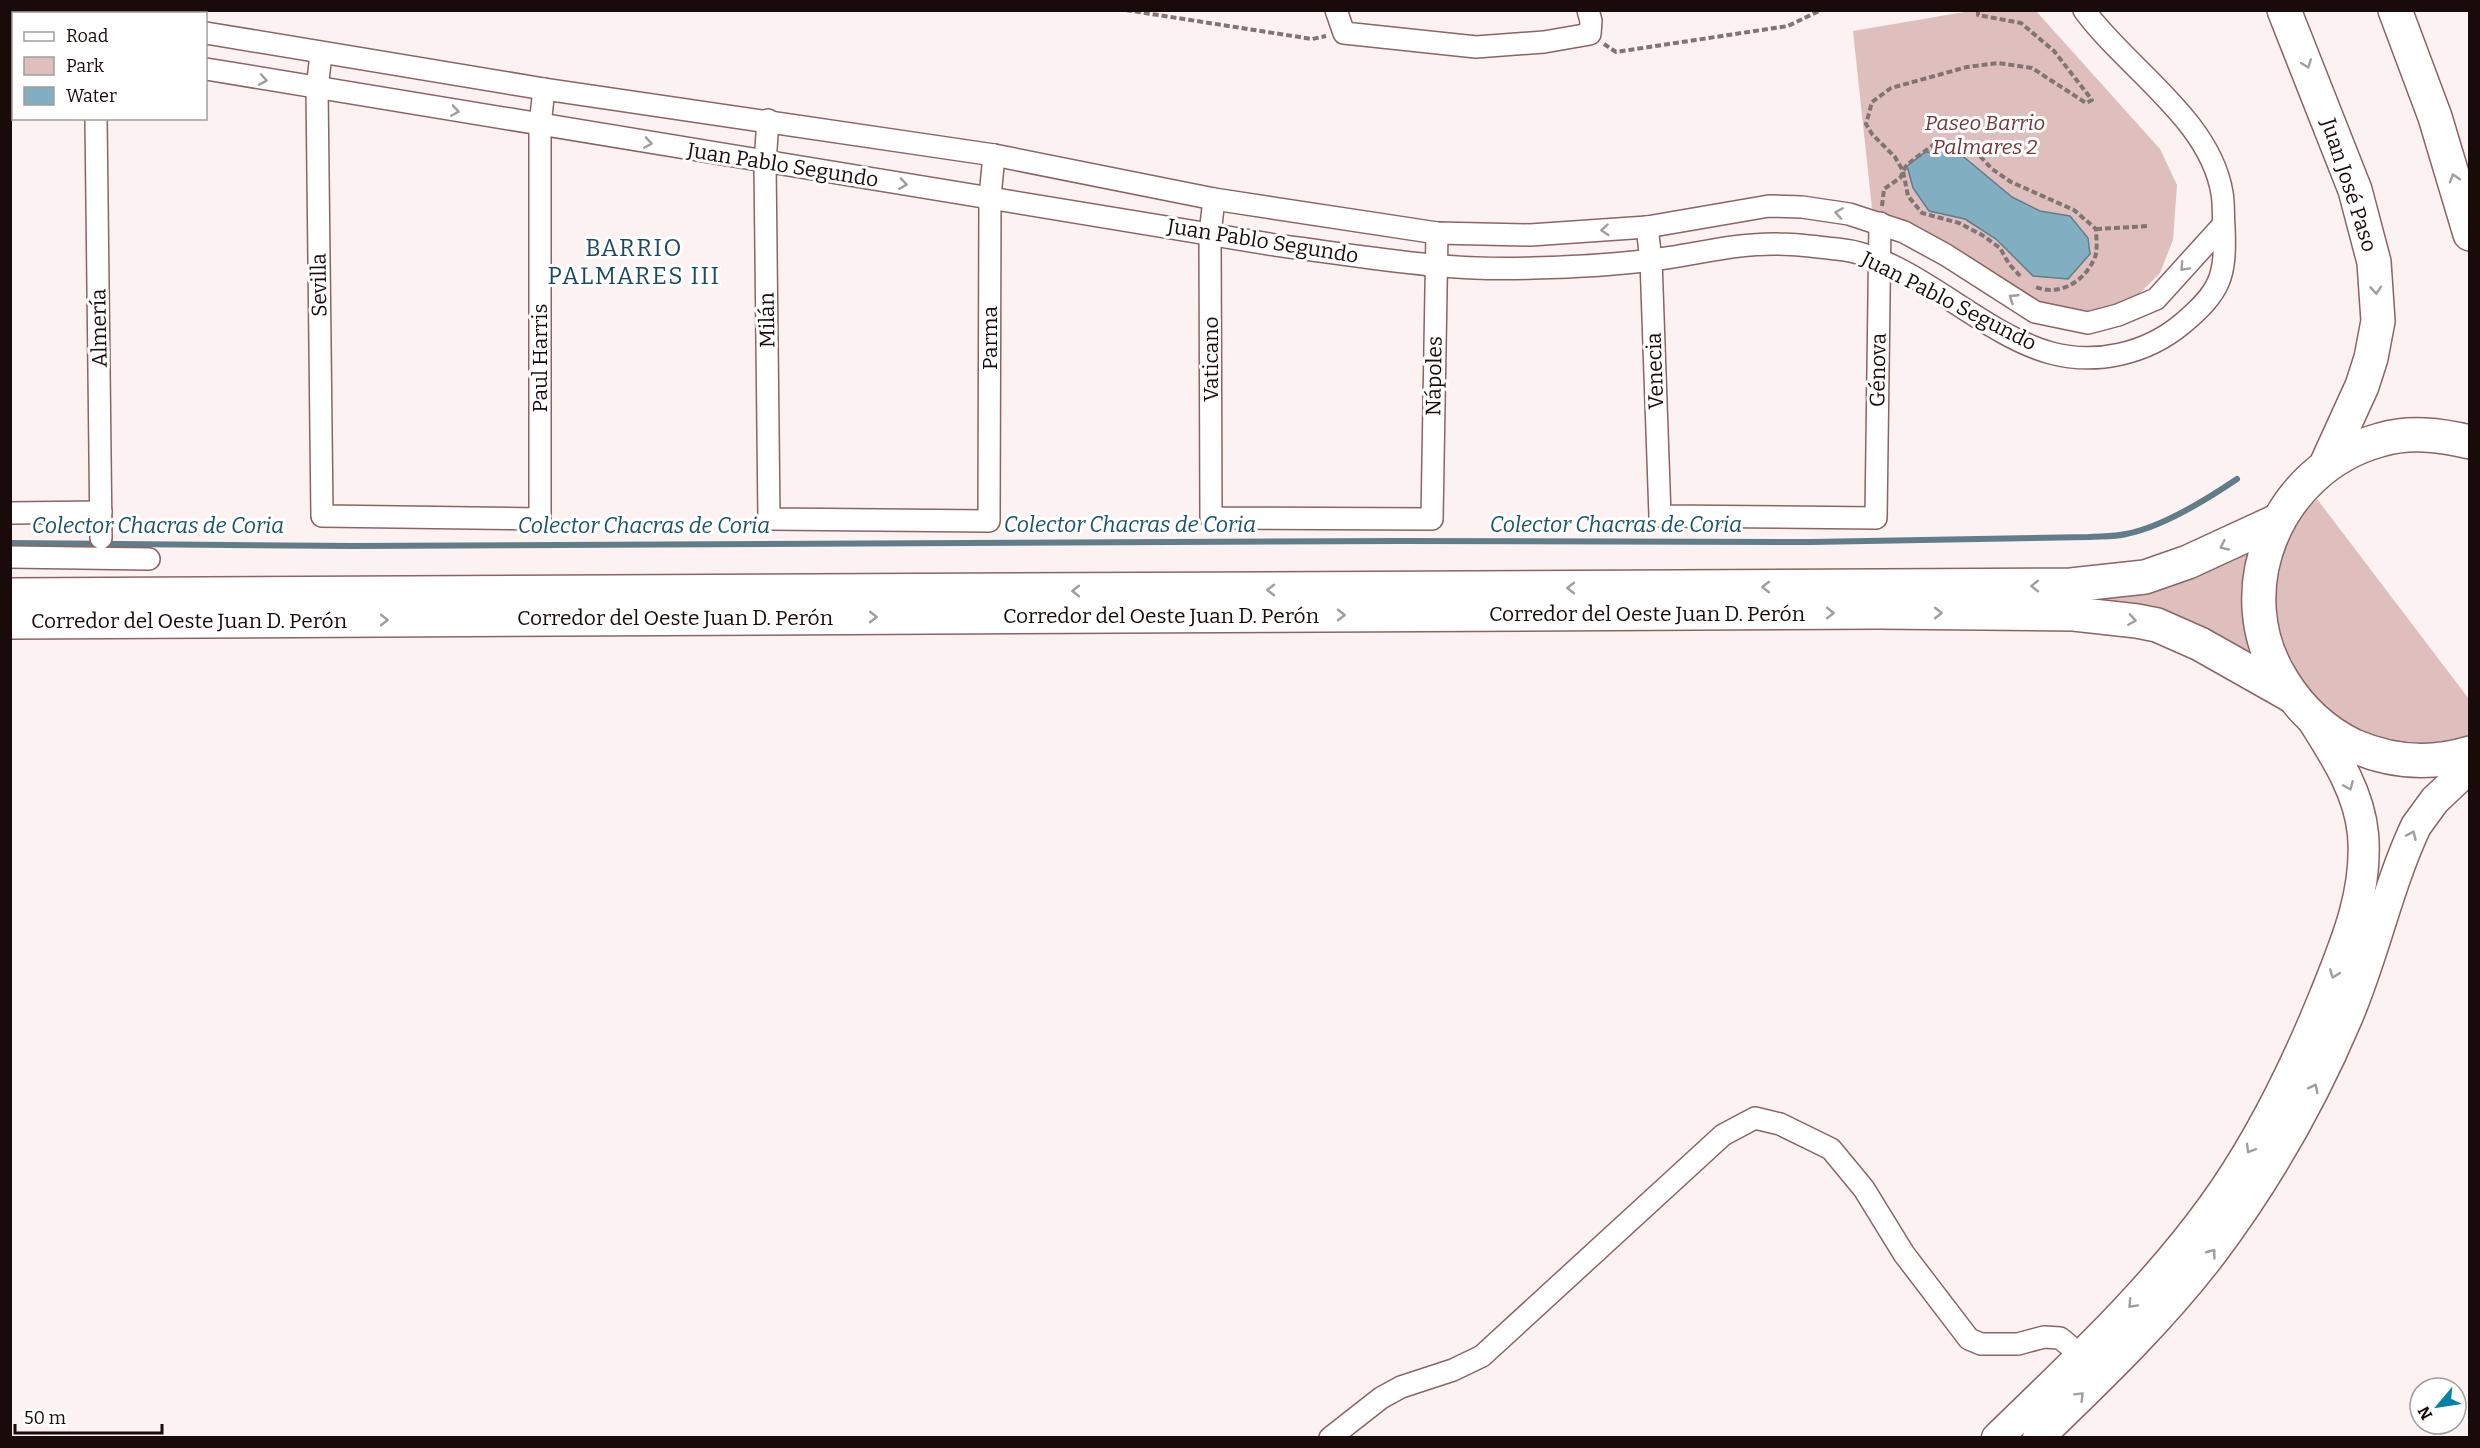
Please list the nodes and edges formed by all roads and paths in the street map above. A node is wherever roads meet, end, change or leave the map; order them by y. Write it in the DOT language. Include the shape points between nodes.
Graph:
graph roads {
  1 [pos="1126,10"];
  2 [pos="1336,10"];
  3 [pos="1588,10"];
  4 [pos="1821,10"];
  5 [pos="1978,10"];
  6 [pos="2084,10"];
  7 [pos="2284,10"];
  8 [pos="2395,10"];
  9 [pos="207,33"];
  10 [pos="1344,33"];
  11 [pos="1590,34"];
  12 [pos="321,54"];
  13 [pos="207,69"];
  14 [pos="317,89"];
  15 [pos="544,89"];
  16 [pos="96,120"];
  17 [pos="768,120"];
  18 [pos="540,125"];
  19 [pos="994,155"];
  20 [pos="765,163"];
  21 [pos="1903,171"];
  22 [pos="990,197"];
  23 [pos="1214,199"];
  24 [pos="1880,223"];
  25 [pos="2223,225"];
  26 [pos="2149,226"];
  27 [pos="1647,227"];
  28 [pos="2096,229"];
  29 [pos="1437,233"];
  30 [pos="1210,234"];
  31 [pos="2469,234"];
  32 [pos="1651,260"];
  33 [pos="1879,261"];
  34 [pos="1436,265"];
  35 [pos="2469,442"];
  36 [pos="2326,465"];
  37 [pos="101,512"];
  38 [pos="10,513"];
  39 [pos="1876,518"];
  40 [pos="540,519"];
  41 [pos="1432,519"];
  42 [pos="989,521"];
  43 [pos="2277,521"];
  44 [pos="101,538"];
  45 [pos="10,557"];
  46 [pos="149,560"];
  47 [pos="10,595"];
  48 [pos="10,622"];
  49 [pos="2301,706"];
  50 [pos="2469,753"];
  51 [pos="2469,768"];
  52 [pos="2082,1356"];
  53 [pos="1330,1437"];
  54 [pos="1997,1437"];
  55 [pos="2038,1437"];
  1 -- 10 [label="path" via="1312,39"];
  2 -- 10 [label="street"];
  3 -- 11 [label="street" via="1592,21"];
  4 -- 11 [label="path" via="1788,26 1616,52"];
  5 -- 21 [label="path" via="1978,15 2021,23 2054,51 2092,100 2086,103 2032,68 1998,63 1967,67 1891,88 1872,102 1866,124"];
  6 -- 25 [label="street, Juan Pablo Segundo" via="2103,37 2167,98 2188,124 2217,175"];
  7 -- 36 [label="highway, Juan José Paso, one-way" via="2355,190 2374,262 2378,321 2372,358"];
  31 -- 8 [label="highway, one-way" via="2435,117"];
  9 -- 12 [label="street, Juan Pablo Segundo"];
  10 -- 11 [label="street" via="1476,47"];
  12 -- 14 [label="street, Sevilla"];
  12 -- 15 [label="street, Juan Pablo Segundo"];
  13 -- 14 [label="street, Juan Pablo Segundo, one-way"];
  14 -- 18 [label="street, Juan Pablo Segundo, one-way"];
  14 -- 40 [label="street, Sevilla" via="322,516"];
  15 -- 17 [label="street, Juan Pablo Segundo"];
  15 -- 18 [label="street, Paul Harris"];
  16 -- 37 [label="street, Almería"];
  17 -- 19 [label="street, Juan Pablo Segundo"];
  17 -- 20 [label="street, Milán"];
  18 -- 20 [label="street, Juan Pablo Segundo, one-way"];
  18 -- 40 [label="street, Paul Harris"];
  19 -- 22 [label="street, Parma"];
  19 -- 23 [label="street, Juan Pablo Segundo"];
  20 -- 22 [label="street, Juan Pablo Segundo, one-way"];
  20 -- 42 [label="street, Milán" via="769,519"];
  21 -- 24 [label="path" via="1900,178 1884,189"];
  21 -- 28 [label="path" via="1936,143 1952,142 1979,155 2011,182 2074,210"];
  21 -- 28 [label="path" via="1908,196 1922,213 1959,223 1982,235 2000,248 2009,264 2038,289 2065,289 2085,276 2096,255"];
  22 -- 30 [label="street, Juan Pablo Segundo"];
  22 -- 42 [label="street, Parma"];
  23 -- 29 [label="street, Juan Pablo Segundo"];
  23 -- 30 [label="street, Vaticano"];
  25 -- 24 [label="street, Juan Pablo Segundo, one-way" via="2156,299 2088,323 2035,312 1947,255"];
  24 -- 27 [label="street, Juan Pablo Segundo, one-way" via="1849,214 1769,206"];
  24 -- 33 [label="street, Génova"];
  25 -- 33 [label="street, Juan Pablo Segundo" via="2226,262 2220,282 2199,310 2161,337 2112,357 2085,359 2050,353 2000,332 1936,290"];
  26 -- 28 [label="path"];
  27 -- 29 [label="street, Juan Pablo Segundo, one-way" via="1530,235"];
  27 -- 32 [label="street, Venecia"];
  29 -- 34 [label="street, Nápoles"];
  30 -- 34 [label="street, Juan Pablo Segundo"];
  30 -- 41 [label="street, Vaticano" via="1211,518"];
  32 -- 33 [label="street, Juan Pablo Segundo" via="1776,244 1851,250"];
  32 -- 34 [label="street, Juan Pablo Segundo" via="1530,268"];
  32 -- 39 [label="street, Venecia" via="1660,516"];
  33 -- 39 [label="street, Génova"];
  34 -- 41 [label="street, Nápoles"];
  35 -- 36 [label="highway" via="2440,435 2410,434 2352,449"];
  36 -- 43 [label="highway" via="2298,490"];
  37 -- 38 [label="street"];
  37 -- 44 [label="street, Almería"];
  43 -- 47 [label="highway, Corredor del Oeste Juan D. Perón, one-way" via="2145,577 2071,585"];
  43 -- 49 [label="highway" via="2261,565 2259,611 2269,656"];
  45 -- 46 [label="street"];
  48 -- 49 [label="highway, Corredor del Oeste Juan D. Perón, one-way" via="2074,614 2157,625 2227,658"];
  49 -- 50 [label="highway, Corredor del Oeste Juan D. Perón" via="2346,742 2386,757 2430,760"];
  49 -- 52 [label="main road, one-way" via="2341,765 2363,832 2362,888 2348,937 2304,1044 2249,1151 2176,1254"];
  55 -- 51 [label="main road, one-way" via="2180,1292 2212,1254 2267,1173 2348,1017 2416,826 2435,800"];
  52 -- 53 [label="street" via="2060,1338 2044,1337 2018,1344 1981,1344 1969,1339 1904,1254 1864,1189 1831,1149 1780,1124 1755,1118 1723,1135 1482,1356 1401,1387"];
  52 -- 54 [label="main road"];
}
